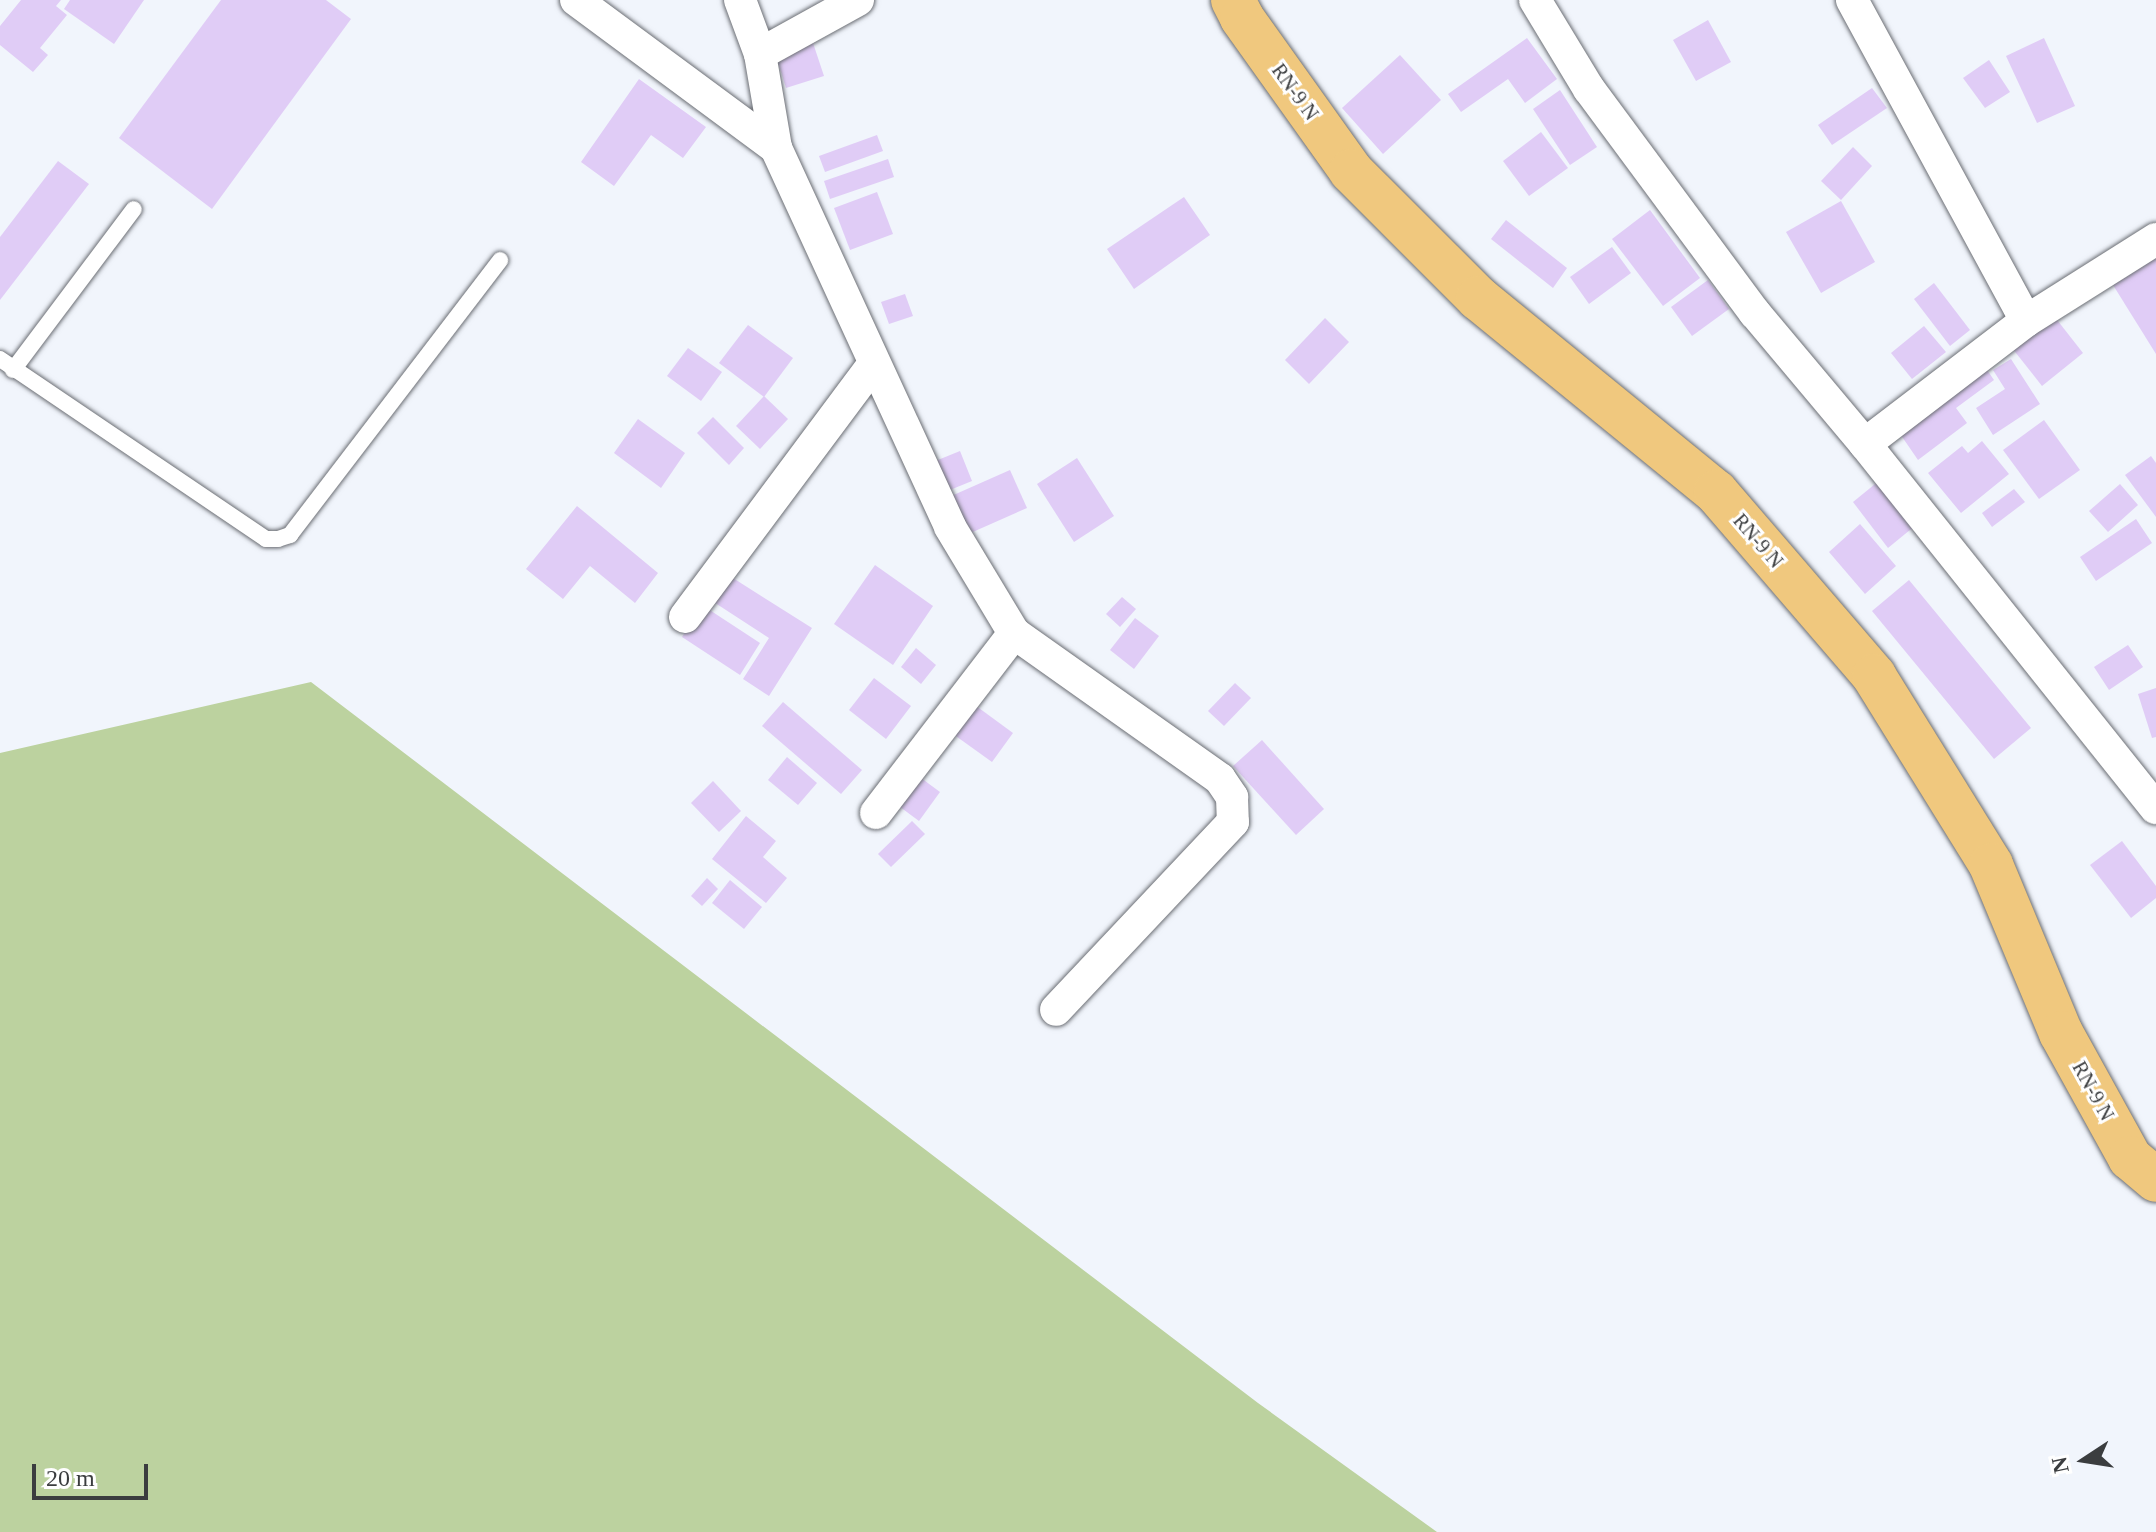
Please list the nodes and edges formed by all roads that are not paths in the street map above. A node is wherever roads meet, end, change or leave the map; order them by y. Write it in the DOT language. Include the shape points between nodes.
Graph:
graph roads {
  1 [pos="576,0"];
  2 [pos="740,0"];
  3 [pos="858,0"];
  4 [pos="1233,0"];
  5 [pos="1535,0"];
  6 [pos="1852,0"];
  7 [pos="760,54"];
  8 [pos="776,148"];
  9 [pos="134,209"];
  10 [pos="2156,239"];
  11 [pos="500,260"];
  12 [pos="2026,321"];
  13 [pos="7,364"];
  14 [pos="873,365"];
  15 [pos="1865,444"];
  16 [pos="685,617"];
  17 [pos="1014,633"];
  18 [pos="2156,808"];
  19 [pos="876,813"];
  20 [pos="1056,1010"];
  21 [pos="2156,1180"];
  1 -- 8 [label="street"];
  2 -- 7 [label="street"];
  3 -- 7 [label="street"];
  4 -- 21 [label="main road, RN-9 N" via="1351,171 1478,298 1716,492 1874,676 1991,865 2061,1033 2122,1144"];
  5 -- 15 [label="street" via="1589,89 1727,275"];
  6 -- 12 [label="street"];
  7 -- 8 [label="street"];
  8 -- 14 [label="street"];
  9 -- 13 [label="lane"];
  10 -- 12 [label="street"];
  11 -- 13 [label="lane" via="290,535 278,539 266,539"];
  12 -- 15 [label="street"];
  14 -- 16 [label="street"];
  14 -- 17 [label="street" via="950,527"];
  15 -- 18 [label="street"];
  17 -- 19 [label="street"];
  17 -- 20 [label="street" via="1220,779 1232,797 1233,822"];
}
